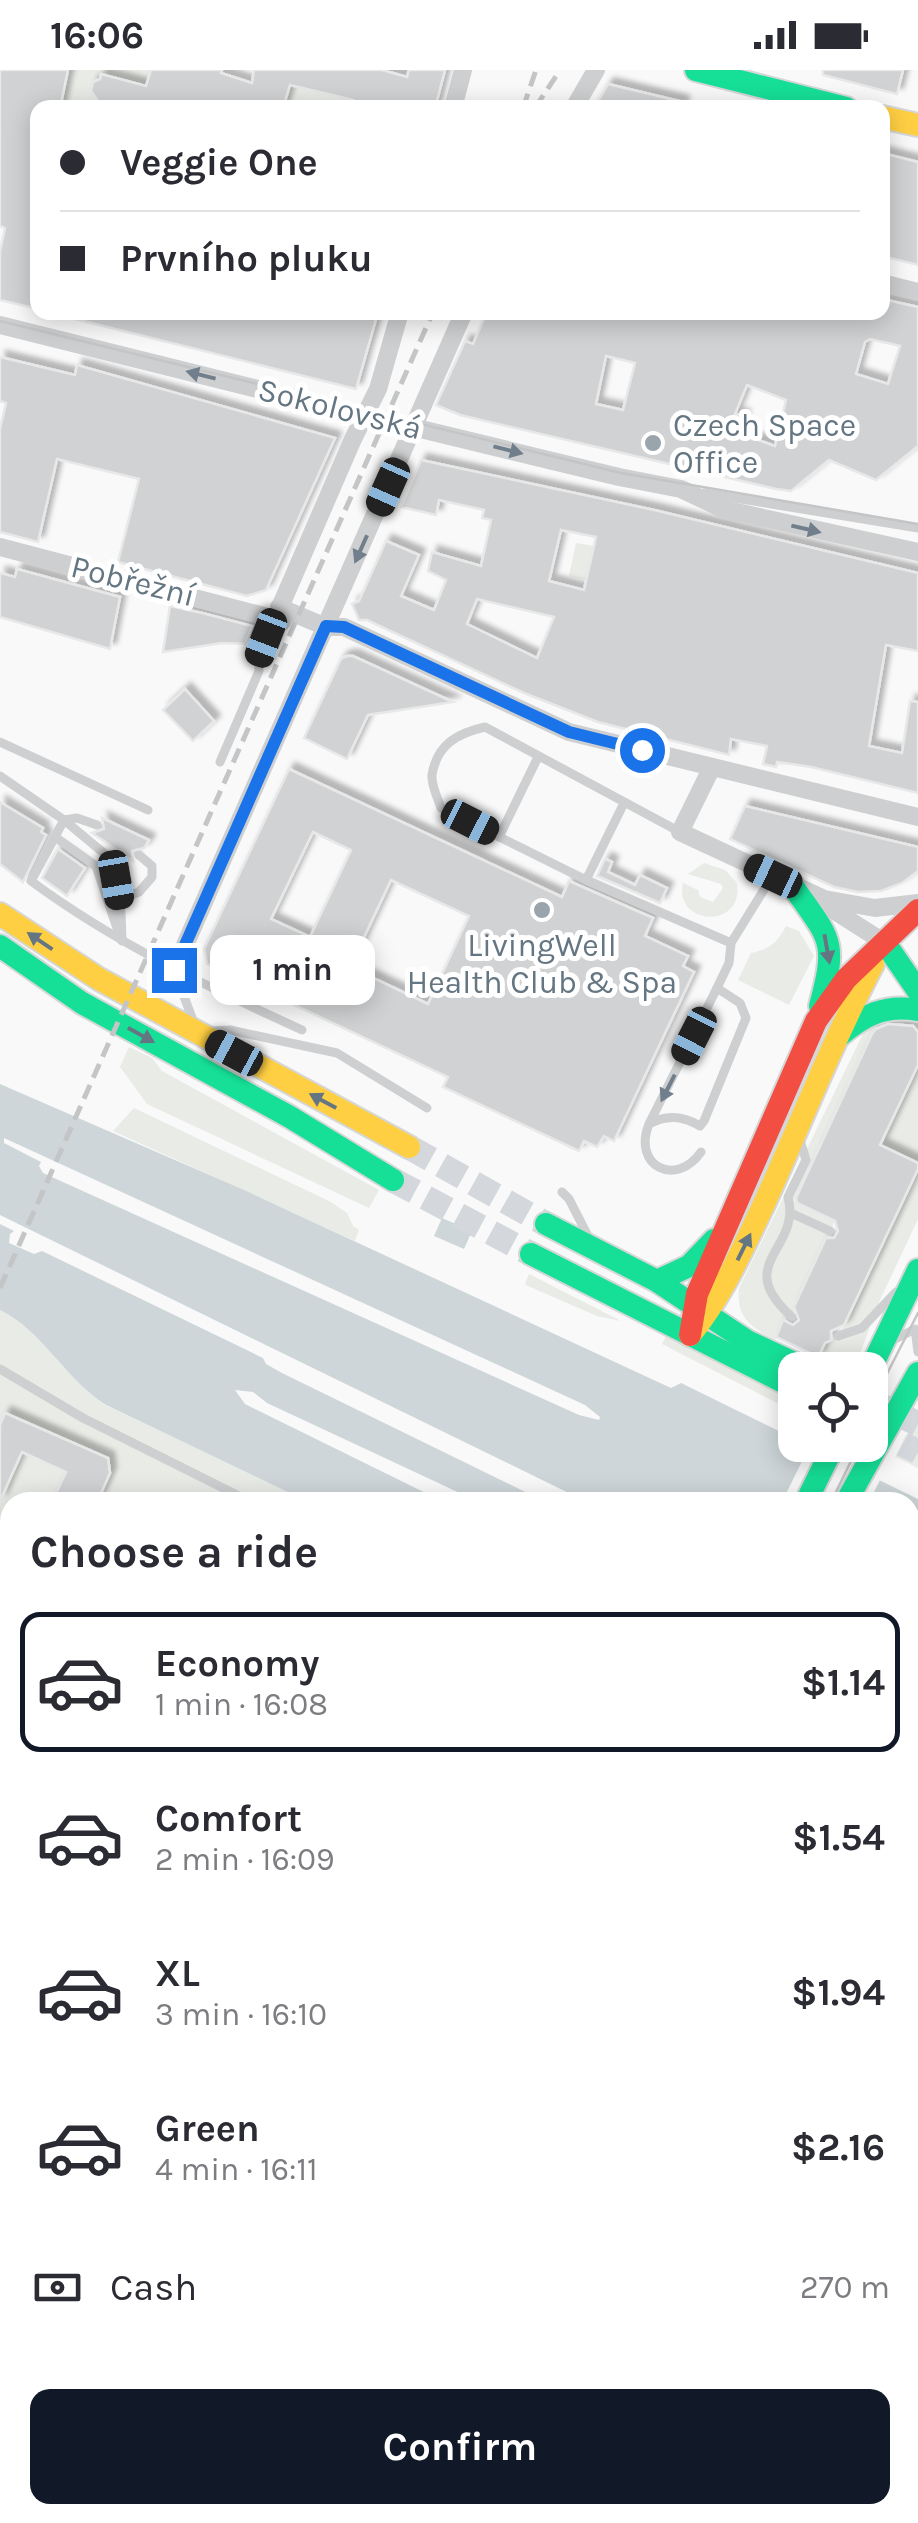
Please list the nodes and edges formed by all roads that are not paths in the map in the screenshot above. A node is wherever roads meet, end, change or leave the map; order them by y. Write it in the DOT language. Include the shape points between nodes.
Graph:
graph roads {
  1 [pos="463,70"];
  2 [pos="596,70"];
  3 [pos="696,70"];
  4 [pos="455,100"];
  5 [pos="579,100"];
  6 [pos="814,100"];
  7 [pos="890,118"];
  8 [pos="918,126"];
  9 [pos="890,284"];
  10 [pos="918,292"];
  11 [pos="398,320"];
  12 [pos="461,320"];
  13 [pos="0,325"];
  14 [pos="364,416"];
  15 [pos="414,428"];
  16 [pos="680,489"];
  17 [pos="918,528"];
  18 [pos="0,546"];
  19 [pos="918,552"];
  20 [pos="276,612"];
  21 [pos="323,632"];
  22 [pos="258,658"];
  23 [pos="0,742"];
  24 [pos="538,757"];
  25 [pos="220,762"];
  26 [pos="712,767"];
  27 [pos="0,776"];
  28 [pos="624,803"];
  29 [pos="148,810"];
  30 [pos="918,817"];
  31 [pos="64,820"];
  32 [pos="97,826"];
  33 [pos="680,832"];
  34 [pos="55,837"];
  35 [pos="499,837"];
  36 [pos="139,855"];
  37 [pos="586,880"];
  38 [pos="783,880"];
  39 [pos="119,900"];
  40 [pos="918,907"];
  41 [pos="0,914"];
  42 [pos="122,941"];
  43 [pos="731,942"];
  44 [pos="885,942"];
  45 [pos="0,946"];
  46 [pos="918,963"];
  47 [pos="174,970"];
  48 [pos="717,988"];
  49 [pos="918,991"];
  50 [pos="918,1010"];
  51 [pos="816,1021"];
  52 [pos="302,1030"];
  53 [pos="200,1034"];
  54 [pos="831,1043"];
  55 [pos="427,1108"];
  56 [pos="649,1124"];
  57 [pos="797,1130"];
  58 [pos="409,1147"];
  59 [pos="701,1152"];
  60 [pos="394,1180"];
  61 [pos="562,1192"];
  62 [pos="793,1214"];
  63 [pos="731,1221"];
  64 [pos="546,1224"];
  65 [pos="830,1232"];
  66 [pos="595,1249"];
  67 [pos="532,1254"];
  68 [pos="918,1269"];
  69 [pos="657,1281"];
  70 [pos="701,1309"];
  71 [pos="792,1318"];
  72 [pos="916,1326"];
  73 [pos="690,1335"];
  74 [pos="838,1336"];
  75 [pos="882,1345"];
  76 [pos="879,1352"];
  77 [pos="918,1352"];
  78 [pos="778,1356"];
  79 [pos="0,1370"];
  80 [pos="918,1373"];
  81 [pos="778,1379"];
  82 [pos="826,1462"];
  83 [pos="231,1492"];
  84 [pos="811,1492"];
  85 [pos="851,1492"];
  1 -- 4 [label="street"];
  2 -- 5 [label="street"];
  3 -- 6 [label="main road"];
  7 -- 8 [label="main road"];
  9 -- 10 [label="street"];
  11 -- 14 [label="street"];
  12 -- 15 [label="street"];
  14 -- 13 [label="street, Sokolovská, one-way"];
  14 -- 15 [label="street, Sokolovská"];
  14 -- 20 [label="street"];
  15 -- 16 [label="street, Sokolovská, one-way"];
  15 -- 21 [label="street, one-way"];
  16 -- 17 [label="lane, Sokolovská"];
  16 -- 19 [label="street, Sokolovská, one-way" via="723,509"];
  18 -- 20 [label="street, Pobřežní"];
  20 -- 21 [label="street, Pobřežní"];
  20 -- 22 [label="street"];
  21 -- 26 [label="street, Pobřežní" via="344,627 569,732"];
  21 -- 47 [label="street"];
  22 -- 25 [label="lane" via="260,671"];
  23 -- 29 [label="lane"];
  24 -- 28 [label="lane"];
  24 -- 35 [label="lane"];
  24 -- 35 [label="lane" via="485,727 459,733 443,749 431,778 441,808"];
  26 -- 30 [label="street, Pobřežní"];
  26 -- 33 [label="street"];
  27 -- 31 [label="lane"];
  28 -- 33 [label="lane"];
  28 -- 37 [label="lane"];
  31 -- 32 [label="lane"];
  31 -- 34 [label="lane"];
  31 -- 39 [label="lane" via="112,860"];
  33 -- 38 [label="street"];
  34 -- 42 [label="lane" via="96,866"];
  34 -- 42 [label="lane" via="31,881"];
  35 -- 37 [label="lane"];
  36 -- 39 [label="lane" via="152,866 152,877"];
  37 -- 43 [label="lane"];
  38 -- 40 [label="street" via="852,907"];
  38 -- 43 [label="lane"];
  38 -- 44 [label="street"];
  38 -- 51 [label="main road, one-way" via="828,937 831,962"];
  39 -- 42 [label="lane"];
  40 -- 44 [label="main road"];
  53 -- 41 [label="main road, one-way"];
  42 -- 47 [label="lane"];
  43 -- 48 [label="lane"];
  44 -- 46 [label="main road"];
  44 -- 49 [label="main road"];
  44 -- 51 [label="main road" via="846,979"];
  44 -- 54 [label="main road"];
  45 -- 60 [label="main road, one-way" via="82,1003"];
  47 -- 52 [label="lane"];
  47 -- 53 [label="lane"];
  48 -- 56 [label="lane, one-way"];
  48 -- 56 [label="lane" via="740,1003 746,1018 704,1121 700,1126 660,1118"];
  50 -- 54 [label="main road" via="877,1009"];
  51 -- 63 [label="main road"];
  53 -- 55 [label="lane" via="230,1030 337,1053"];
  58 -- 53 [label="main road, one-way"];
  54 -- 57 [label="main road"];
  56 -- 59 [label="lane" via="644,1146 662,1169 686,1168"];
  57 -- 62 [label="lane" via="806,1160 788,1197"];
  70 -- 57 [label="main road, one-way" via="729,1278"];
  61 -- 66 [label="lane"];
  62 -- 65 [label="lane"];
  62 -- 71 [label="lane" via="766,1284 771,1299"];
  63 -- 69 [label="main road" via="689,1266"];
  63 -- 70 [label="main road"];
  64 -- 66 [label="main road"];
  66 -- 69 [label="main road"];
  67 -- 73 [label="main road"];
  68 -- 74 [label="lane" via="870,1322"];
  68 -- 75 [label="main road"];
  69 -- 70 [label="main road"];
  70 -- 73 [label="main road"];
  70 -- 78 [label="main road"];
  72 -- 75 [label="lane"];
  72 -- 77 [label="lane"];
  73 -- 81 [label="main road"];
  75 -- 76 [label="main road"];
  79 -- 83 [label="lane"];
  80 -- 85 [label="main road"];
  82 -- 84 [label="main road"];
}
